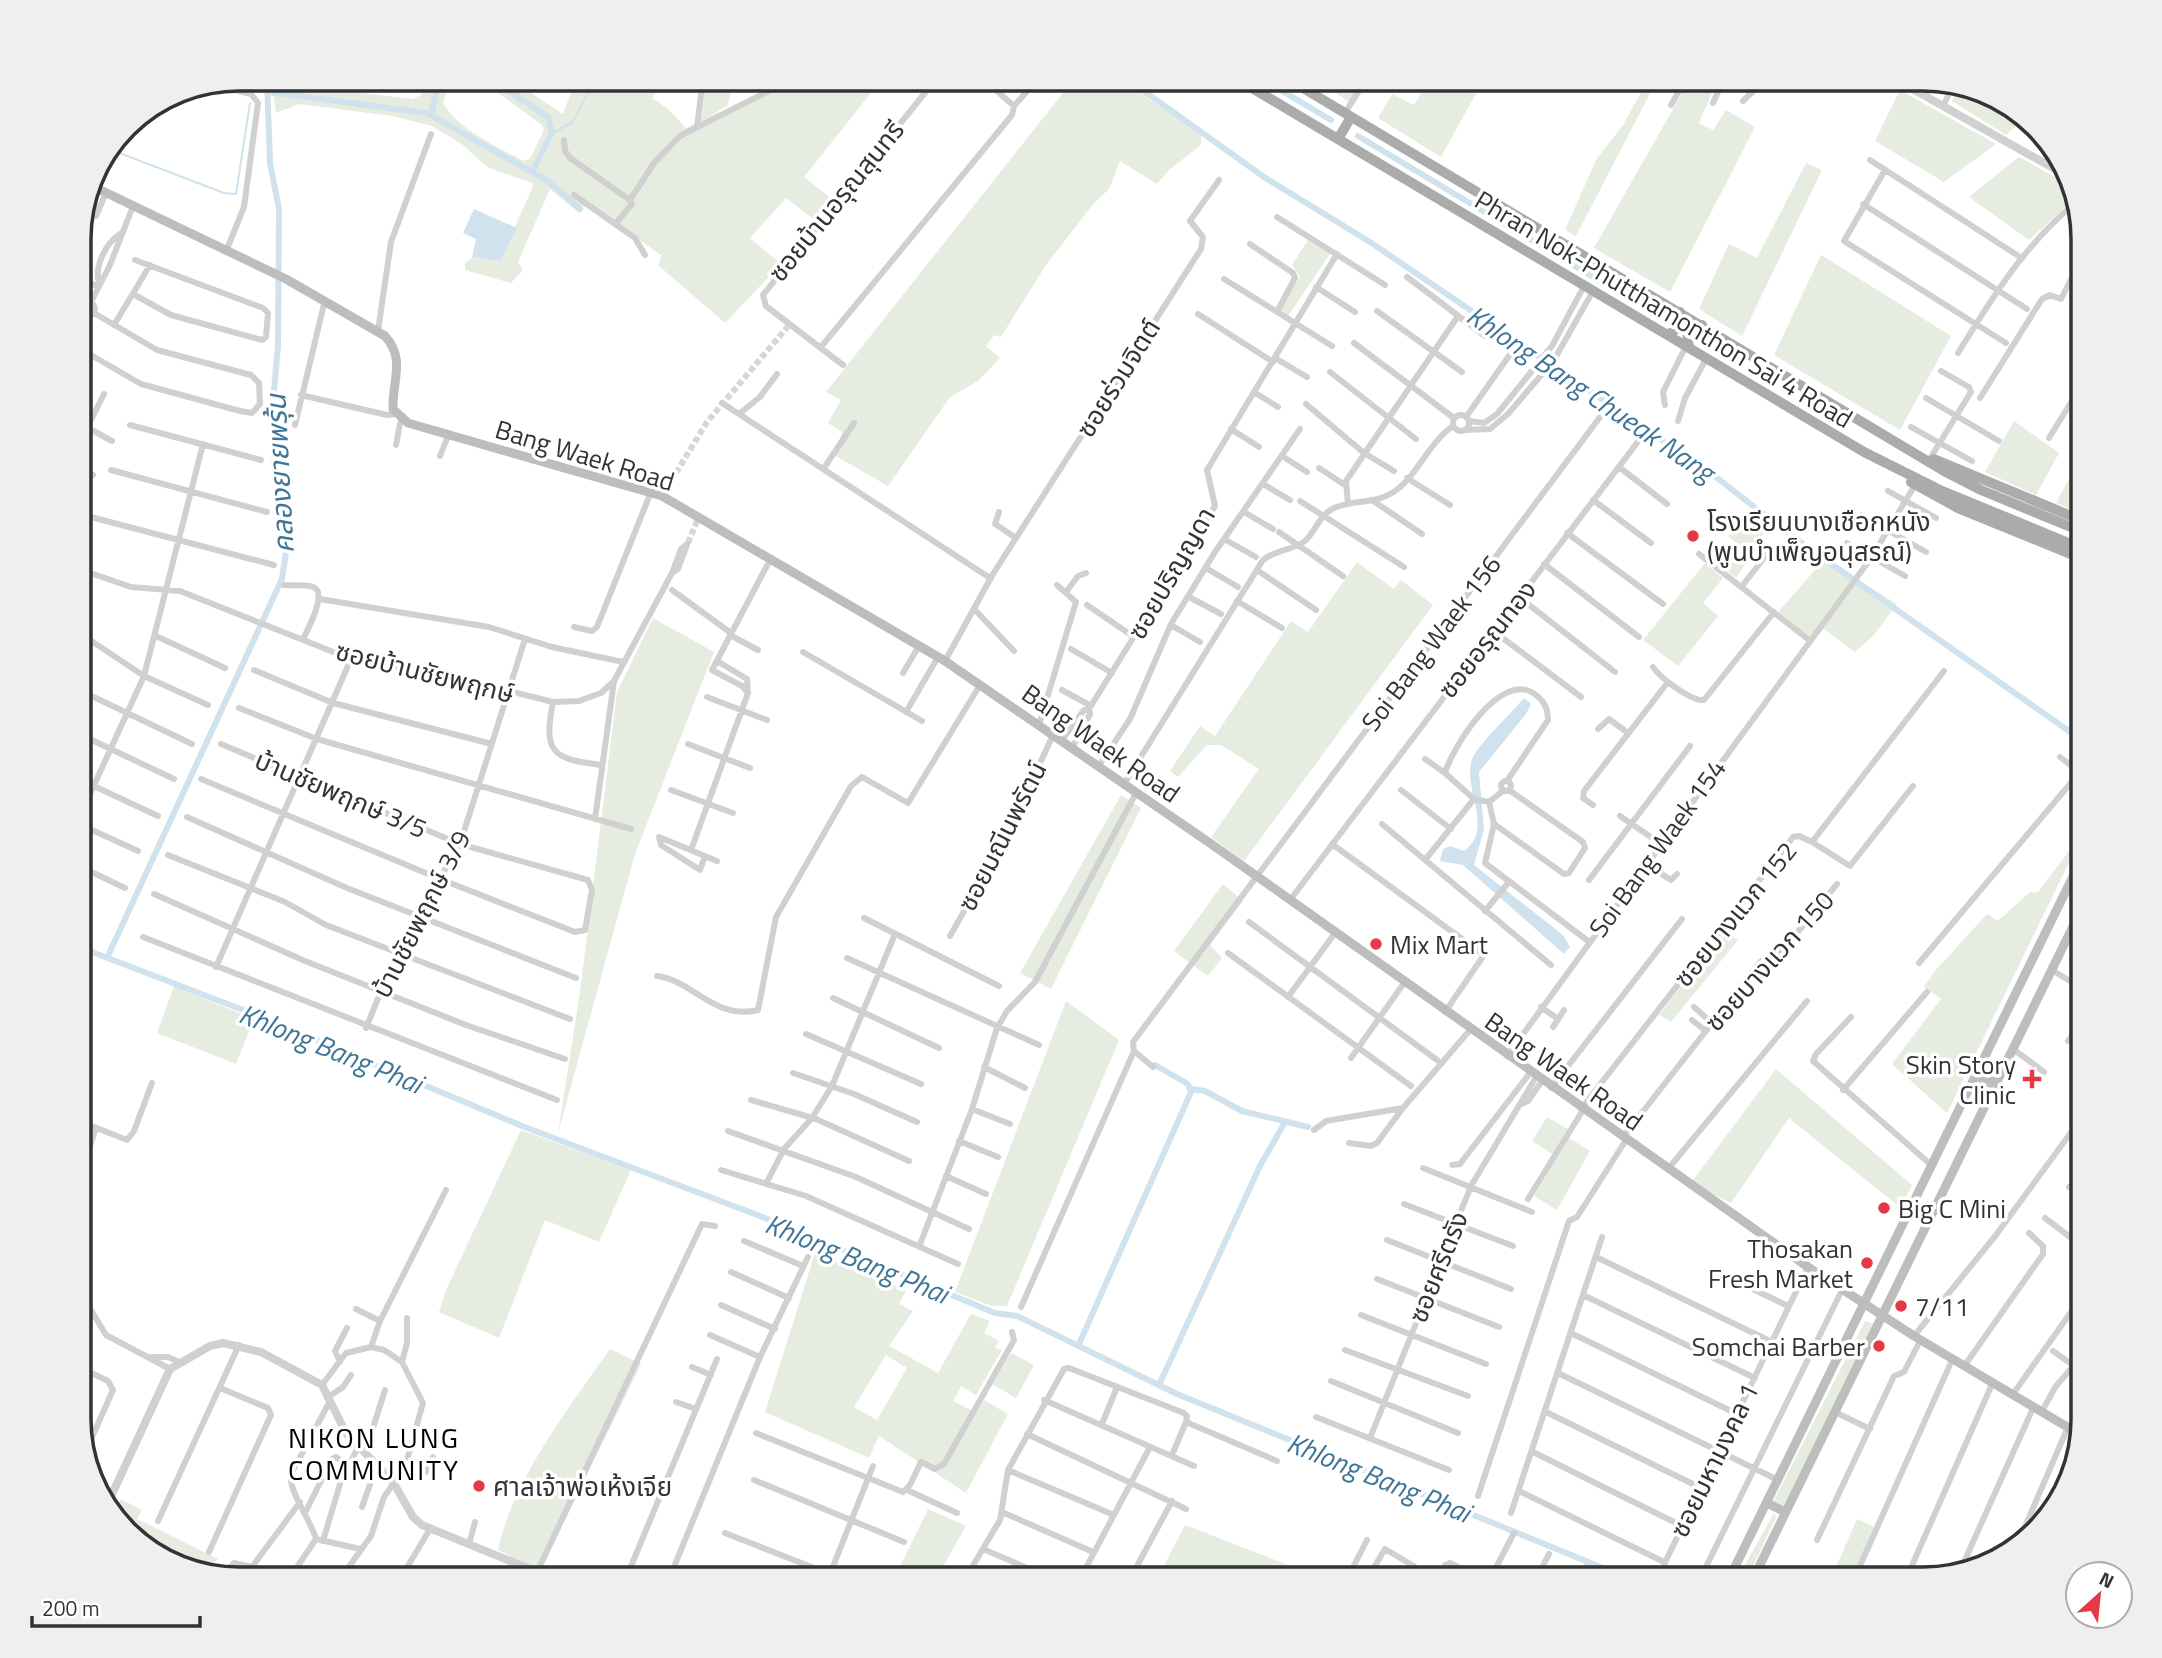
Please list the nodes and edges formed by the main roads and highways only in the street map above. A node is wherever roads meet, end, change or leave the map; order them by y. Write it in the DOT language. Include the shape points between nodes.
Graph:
graph roads {
  1 [pos="1257,91"];
  2 [pos="1308,91"];
  3 [pos="1348,115"];
  4 [pos="1338,139"];
  5 [pos="99,190"];
  6 [pos="1680,312"];
  7 [pos="1703,326"];
  8 [pos="1668,335"];
  9 [pos="1688,347"];
  10 [pos="1899,443"];
  11 [pos="1864,452"];
  12 [pos="2071,516"];
  13 [pos="2071,528"];
  14 [pos="2071,544"];
  15 [pos="2071,554"];
  16 [pos="2071,881"];
  17 [pos="2071,931"];
  18 [pos="1977,1073"];
  19 [pos="1998,1080"];
  20 [pos="1864,1304"];
  21 [pos="1881,1315"];
  22 [pos="2071,1429"];
  23 [pos="1767,1503"];
  24 [pos="1785,1513"];
  25 [pos="1735,1567"];
  26 [pos="1758,1567"];
  1 -- 4 [label="main road, Phran Nok-Phutthamonthon Sai 4 Road"];
  2 -- 3 [label="main road, Phran Nok-Phutthamonthon Sai 4 Road"];
  3 -- 4 [label="main road"];
  3 -- 6 [label="main road, Phran Nok-Phutthamonthon Sai 4 Road"];
  4 -- 8 [label="main road, Phran Nok-Phutthamonthon Sai 4 Road"];
  5 -- 20 [label="main road, Bang Waek Road" via="227,249 378,331 397,353 393,399 398,416 448,436 651,492 942,659"];
  6 -- 7 [label="main road, Phran Nok-Phutthamonthon Sai 4 Road"];
  6 -- 8 [label="main road" via="1679,327"];
  7 -- 9 [label="main road" via="1695,325 1687,332"];
  7 -- 10 [label="main road, Phran Nok-Phutthamonthon Sai 4 Road"];
  8 -- 9 [label="main road, Phran Nok-Phutthamonthon Sai 4 Road"];
  9 -- 11 [label="main road, Phran Nok-Phutthamonthon Sai 4 Road"];
  10 -- 12 [label="main road"];
  10 -- 13 [label="main road, Phran Nok-Phutthamonthon Sai 4 Road" via="1961,481"];
  11 -- 14 [label="main road, Phran Nok-Phutthamonthon Sai 4 Road" via="1933,487"];
  11 -- 15 [label="main road" via="1958,508"];
  16 -- 18 [label="main road"];
  17 -- 19 [label="main road"];
  18 -- 19 [label="main road" via="1985,1083"];
  18 -- 20 [label="main road"];
  19 -- 21 [label="main road"];
  20 -- 21 [label="main road, Bang Waek Road"];
  20 -- 23 [label="main road"];
  21 -- 22 [label="main road, Bang Waek Road"];
  21 -- 24 [label="main road"];
  23 -- 24 [label="main road"];
  23 -- 25 [label="main road"];
  24 -- 26 [label="main road"];
}
